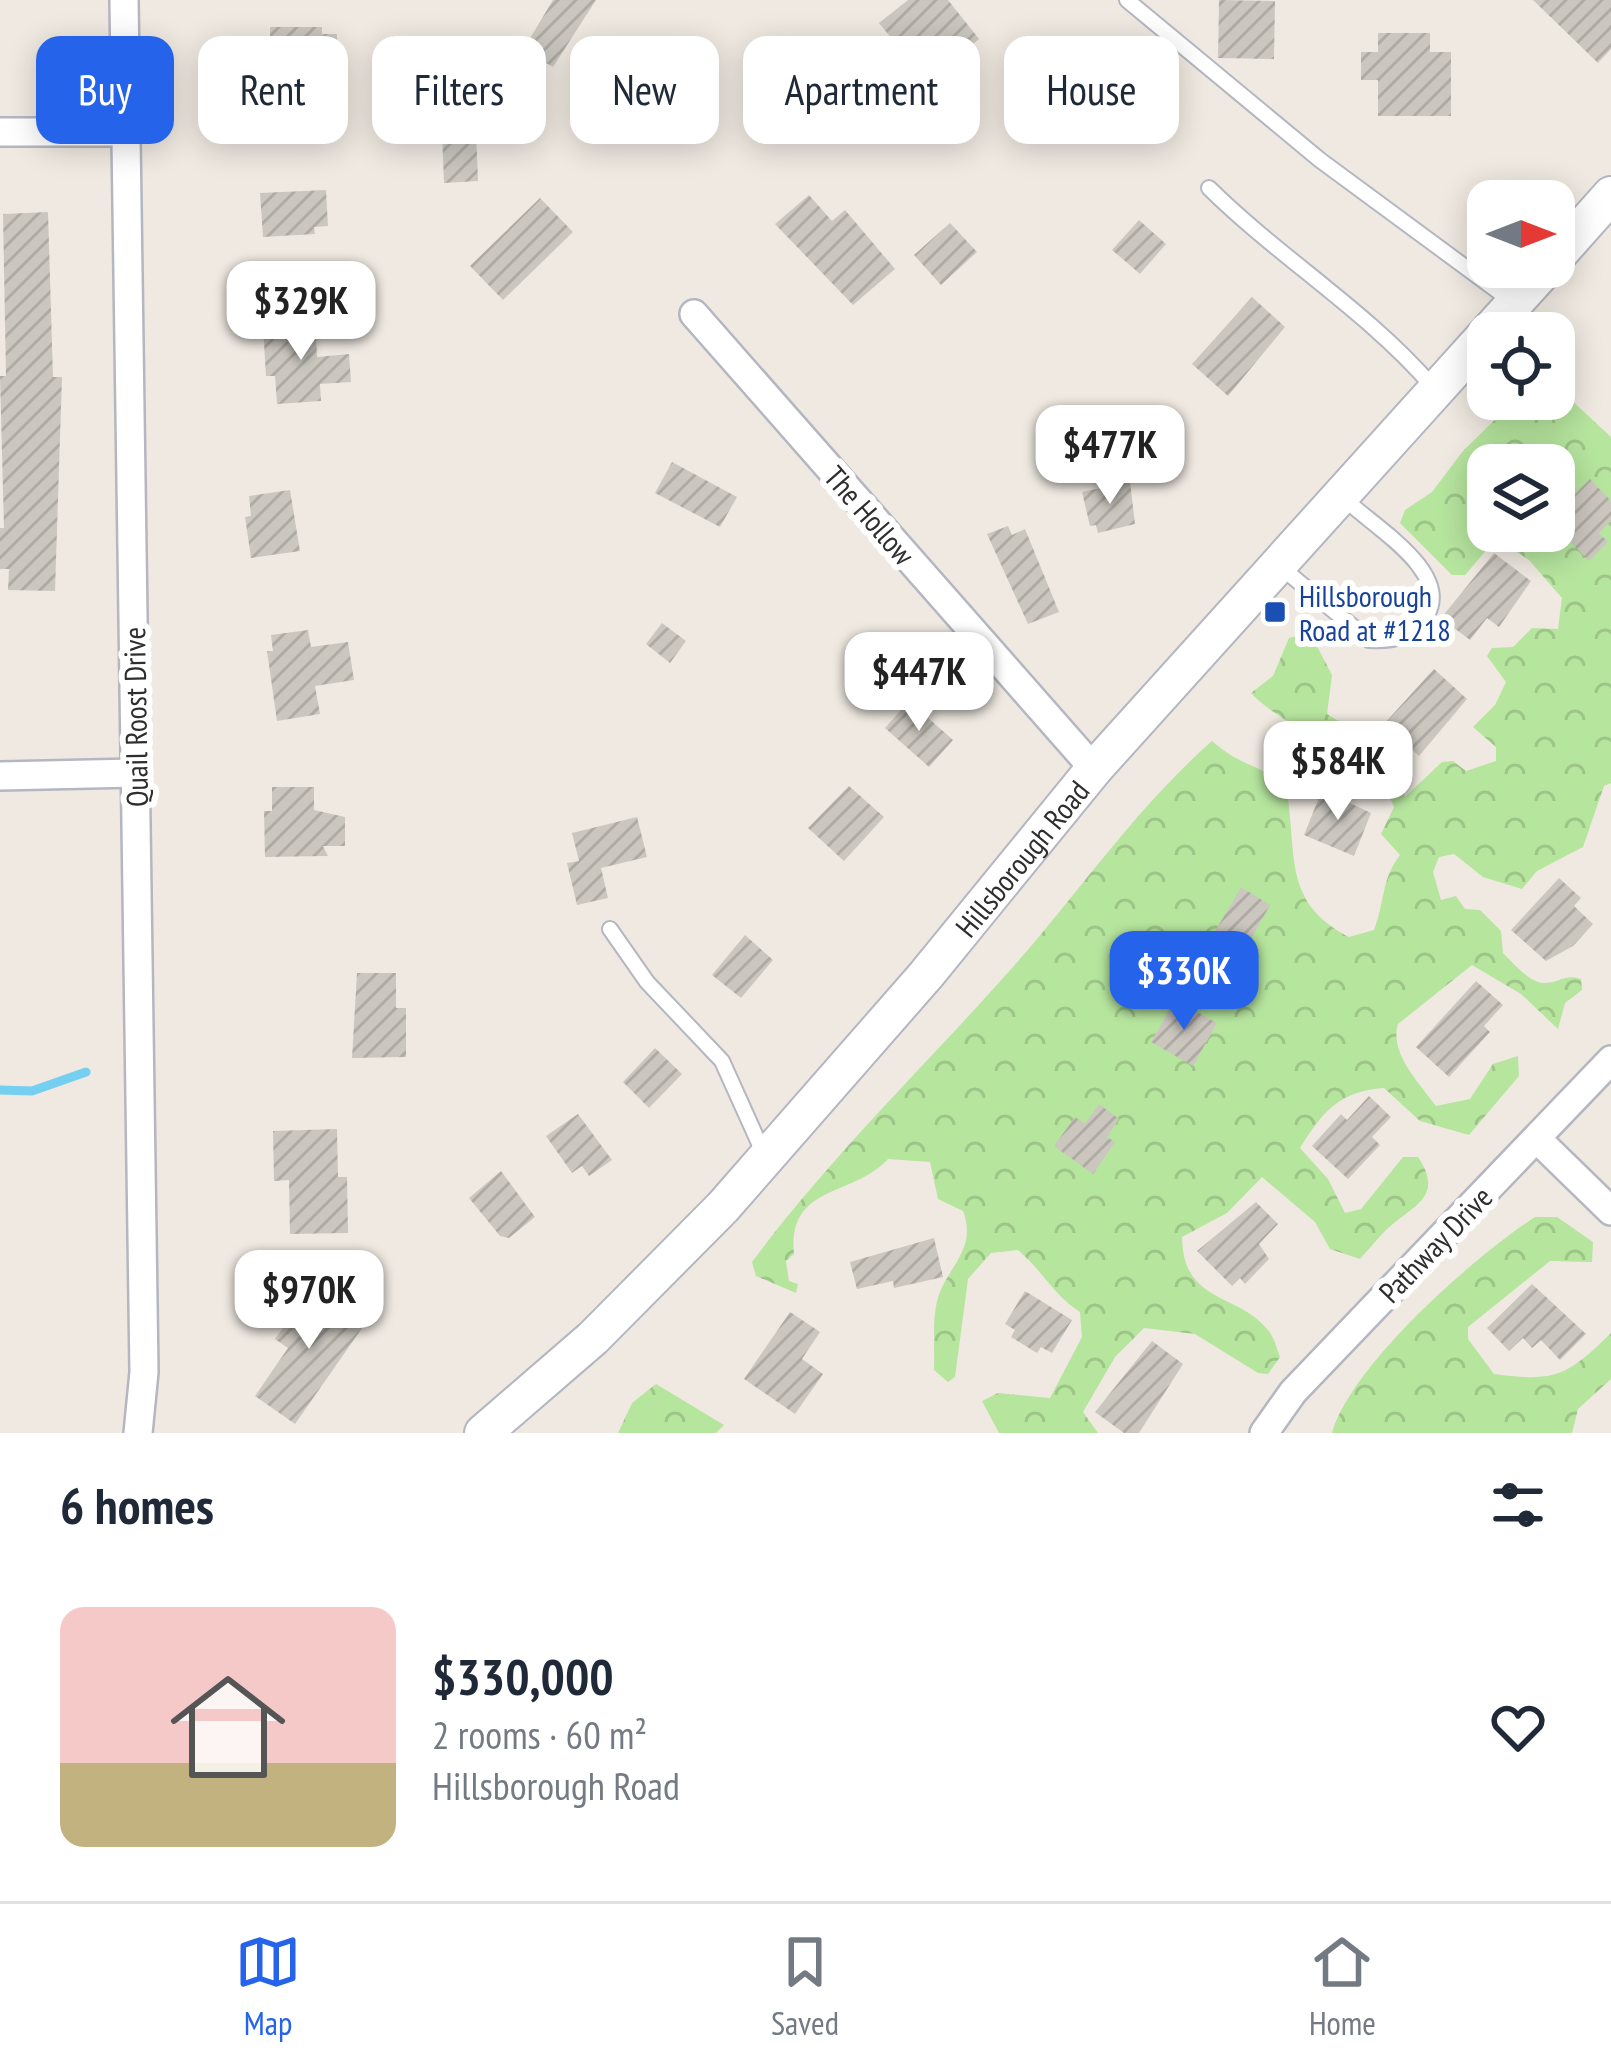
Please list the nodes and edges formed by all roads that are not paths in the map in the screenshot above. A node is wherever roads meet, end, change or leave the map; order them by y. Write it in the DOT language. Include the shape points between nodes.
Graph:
graph roads {
  1 [pos="124,0"];
  2 [pos="1127,0"];
  3 [pos="125,36"];
  4 [pos="0,133"];
  5 [pos="36,133"];
  6 [pos="127,144"];
  7 [pos="1209,188"];
  8 [pos="1609,203"];
  9 [pos="1575,238"];
  10 [pos="1528,288"];
  11 [pos="1514,303"];
  12 [pos="694,314"];
  13 [pos="1436,390"];
  14 [pos="1341,495"];
  15 [pos="1278,565"];
  16 [pos="1094,769"];
  17 [pos="135,773"];
  18 [pos="0,776"];
  19 [pos="610,929"];
  20 [pos="1611,1060"];
  21 [pos="1538,1139"];
  22 [pos="765,1157"];
  23 [pos="1611,1211"];
  24 [pos="504,1427"];
  25 [pos="138,1433"];
  26 [pos="1264,1433"];
  1 -- 3 [label="street, Quail Roost Drive"];
  2 -- 11 [label="lane" via="1320,160"];
  4 -- 5 [label="street"];
  6 -- 17 [label="street, Quail Roost Drive"];
  7 -- 13 [label="lane" via="1268,246 1394,343"];
  8 -- 9 [label="main road"];
  10 -- 11 [label="main road, Hillsborough Road"];
  11 -- 13 [label="main road, Hillsborough Road"];
  12 -- 16 [label="street, The Hollow"];
  13 -- 14 [label="main road, Hillsborough Road"];
  14 -- 15 [label="main road, Hillsborough Road"];
  14 -- 15 [label="lane" via="1423,570 1434,589 1422,625 1408,636 1369,640"];
  15 -- 16 [label="main road, Hillsborough Road"];
  16 -- 22 [label="main road, Hillsborough Road"];
  17 -- 18 [label="street"];
  17 -- 25 [label="street, Quail Roost Drive" via="144,1372"];
  19 -- 22 [label="lane" via="647,982 722,1061"];
  20 -- 21 [label="street, Pathway Drive"];
  21 -- 23 [label="street"];
  21 -- 26 [label="street, Pathway Drive" via="1293,1392"];
  22 -- 24 [label="main road, Hillsborough Road"];
}
